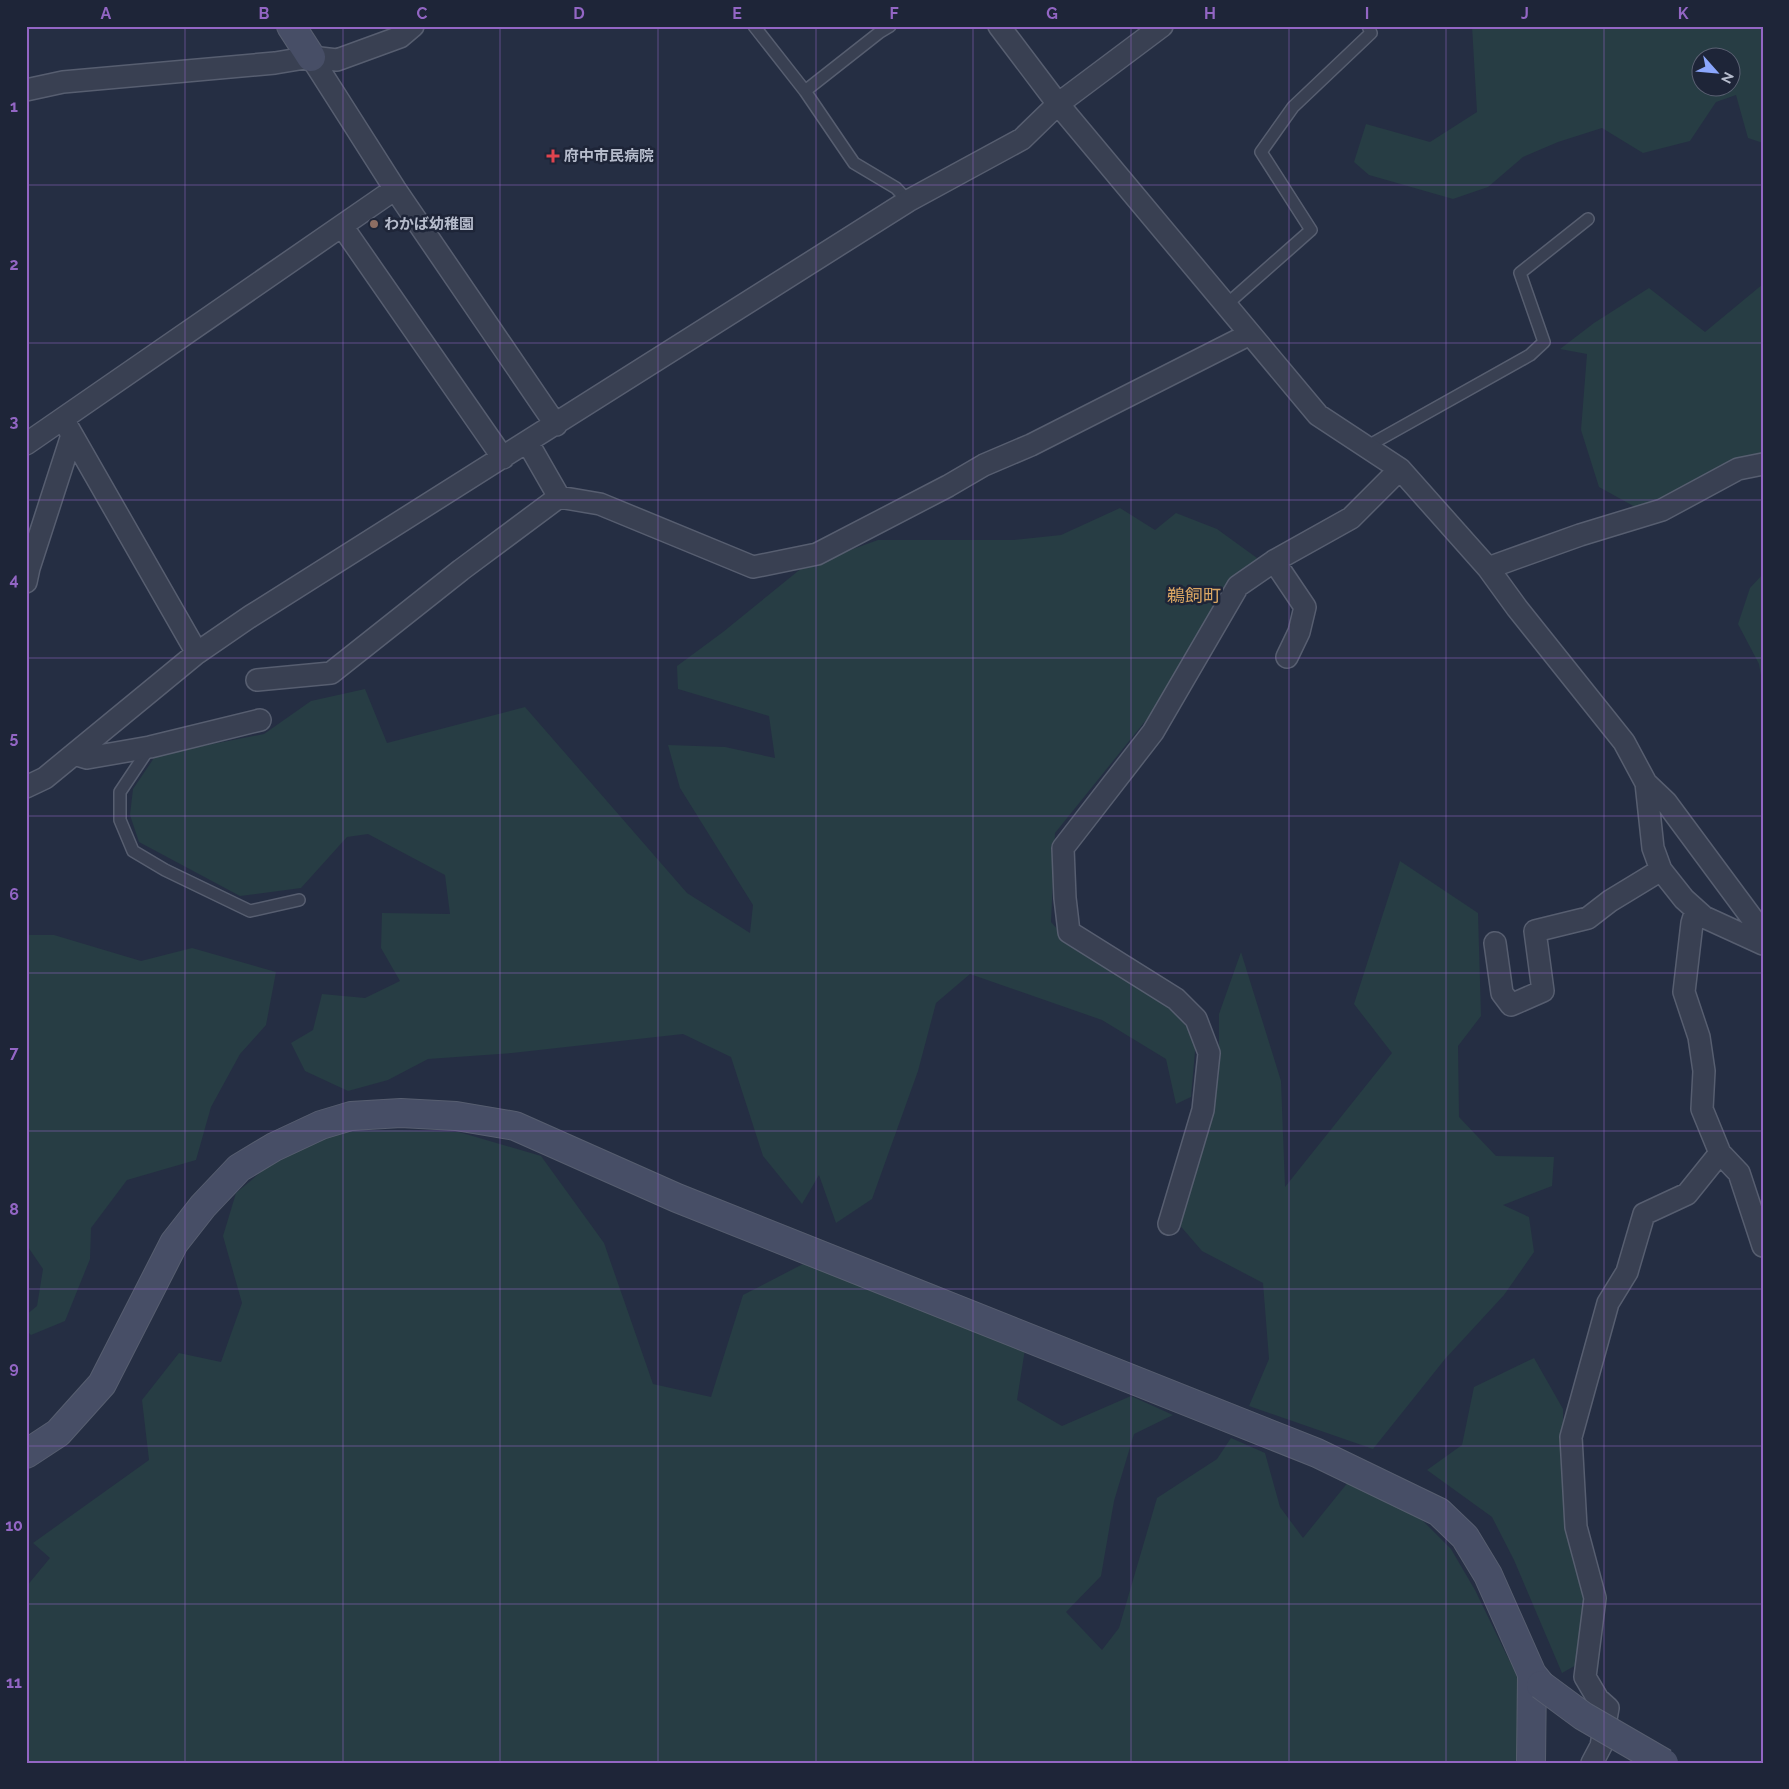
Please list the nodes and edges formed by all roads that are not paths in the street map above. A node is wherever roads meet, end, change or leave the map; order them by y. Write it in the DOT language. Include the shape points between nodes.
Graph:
graph roads {
  1 [pos="291,26"];
  2 [pos="412,26"];
  3 [pos="754,26"];
  4 [pos="890,26"];
  5 [pos="999,26"];
  6 [pos="1162,26"];
  7 [pos="1368,26"];
  8 [pos="311,57"];
  9 [pos="26,90"];
  10 [pos="805,91"];
  11 [pos="1058,104"];
  12 [pos="395,189"];
  13 [pos="908,201"];
  14 [pos="1588,219"];
  15 [pos="342,226"];
  16 [pos="1226,305"];
  17 [pos="1250,334"];
  18 [pos="556,425"];
  19 [pos="68,427"];
  20 [pos="528,443"];
  21 [pos="26,444"];
  22 [pos="1366,447"];
  23 [pos="503,458"];
  24 [pos="1763,464"];
  25 [pos="1400,469"];
  26 [pos="559,497"];
  27 [pos="1274,561"];
  28 [pos="1488,568"];
  29 [pos="26,582"];
  30 [pos="198,653"];
  31 [pos="1287,657"];
  32 [pos="257,680"];
  33 [pos="260,720"];
  34 [pos="150,747"];
  35 [pos="74,754"];
  36 [pos="1646,783"];
  37 [pos="26,786"];
  38 [pos="1661,870"];
  39 [pos="299,900"];
  40 [pos="1696,910"];
  41 [pos="1763,933"];
  42 [pos="1495,943"];
  43 [pos="1763,944"];
  44 [pos="1720,1153"];
  45 [pos="1168,1224"];
  46 [pos="1763,1246"];
  47 [pos="26,1454"];
  48 [pos="1537,1680"];
  49 [pos="1531,1763"];
  50 [pos="1592,1763"];
  51 [pos="1664,1763"];
  1 -- 8 [label="street"];
  2 -- 8 [label="street" via="400,37 337,60"];
  3 -- 10 [label="lane"];
  4 -- 10 [label="lane"];
  5 -- 11 [label="street"];
  6 -- 11 [label="street"];
  7 -- 16 [label="lane" via="1371,33 1293,107 1261,152 1311,230"];
  8 -- 9 [label="street" via="63,82"];
  8 -- 12 [label="street"];
  10 -- 13 [label="lane" via="854,163 896,188"];
  11 -- 13 [label="street" via="1022,139"];
  11 -- 16 [label="street"];
  12 -- 15 [label="street"];
  12 -- 18 [label="street"];
  13 -- 18 [label="street"];
  14 -- 22 [label="lane" via="1520,273 1544,342 1530,355"];
  15 -- 19 [label="street"];
  15 -- 23 [label="street"];
  16 -- 17 [label="street"];
  17 -- 22 [label="street" via="1318,415"];
  17 -- 26 [label="street" via="1031,445 984,465 818,554 753,567 600,504"];
  18 -- 20 [label="street"];
  19 -- 21 [label="street"];
  19 -- 29 [label="street"];
  19 -- 30 [label="street"];
  20 -- 23 [label="street"];
  20 -- 26 [label="street"];
  22 -- 25 [label="street"];
  23 -- 30 [label="street" via="251,616"];
  24 -- 28 [label="street" via="1738,469 1662,510 1580,534"];
  25 -- 27 [label="street" via="1351,518"];
  25 -- 28 [label="street"];
  26 -- 32 [label="street" via="331,673"];
  27 -- 31 [label="street" via="1305,607 1299,632"];
  27 -- 45 [label="street" via="1238,586 1153,732 1063,848 1069,932 1176,998 1196,1019 1209,1053 1203,1110"];
  28 -- 36 [label="street" via="1624,742"];
  30 -- 35 [label="street"];
  33 -- 34 [label="street"];
  34 -- 35 [label="street" via="87,758"];
  34 -- 39 [label="lane" via="120,792 120,820 133,851 250,911"];
  35 -- 37 [label="street" via="45,778"];
  36 -- 38 [label="street" via="1653,848"];
  36 -- 41 [label="street" via="1666,802"];
  38 -- 40 [label="street"];
  38 -- 42 [label="street" via="1588,918 1535,932 1544,991 1511,1005 1502,993"];
  40 -- 43 [label="street" via="1704,917"];
  40 -- 44 [label="street" via="1684,992 1700,1037 1704,1070 1702,1109"];
  44 -- 46 [label="street" via="1739,1173"];
  44 -- 50 [label="street" via="1687,1194 1644,1214 1627,1272 1608,1304 1571,1437 1576,1527 1595,1598 1585,1677 1598,1699 1608,1708 1601,1746"];
  47 -- 48 [label="street" via="58,1433 102,1384 174,1243 239,1168 313,1128 351,1116 401,1113 456,1116 515,1126 677,1198 1316,1452 1439,1512 1465,1537 1488,1575"];
  48 -- 49 [label="street"];
  48 -- 51 [label="street, bridge" via="1583,1716"];
}
